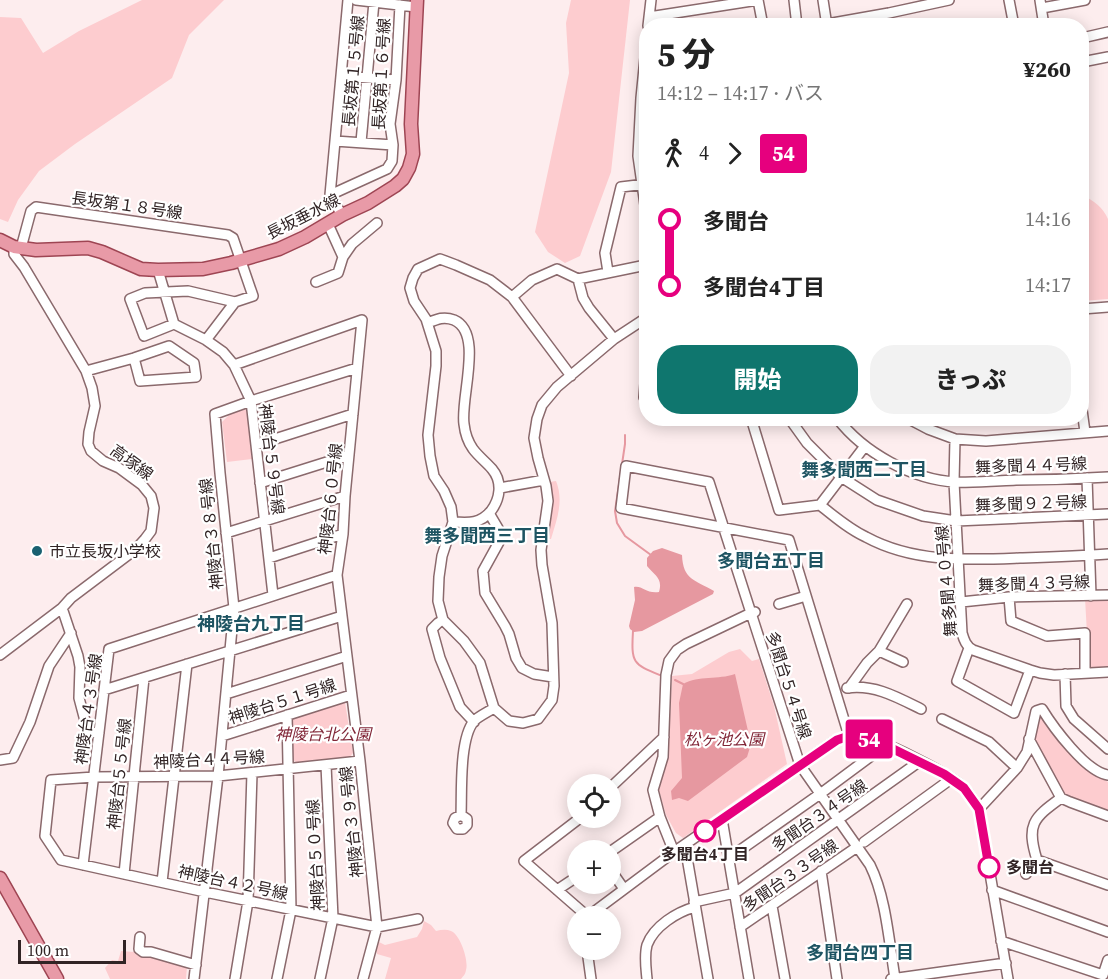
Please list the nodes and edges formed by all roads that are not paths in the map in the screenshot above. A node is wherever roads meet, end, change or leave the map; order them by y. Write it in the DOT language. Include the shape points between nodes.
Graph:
graph roads {
  1 [pos="348,0"];
  2 [pos="356,0"];
  3 [pos="651,0"];
  4 [pos="758,0"];
  5 [pos="794,0"];
  6 [pos="823,0"];
  7 [pos="949,0"];
  8 [pos="1009,0"];
  9 [pos="1085,0"];
  10 [pos="374,2"];
  11 [pos="417,4"];
  12 [pos="1041,4"];
  13 [pos="400,5"];
  14 [pos="648,18"];
  15 [pos="664,18"];
  16 [pos="761,18"];
  17 [pos="796,18"];
  18 [pos="826,18"];
  19 [pos="863,18"];
  20 [pos="1012,18"];
  21 [pos="1108,32"];
  22 [pos="1089,36"];
  23 [pos="1108,57"];
  24 [pos="1089,61"];
  25 [pos="341,76"];
  26 [pos="367,78"];
  27 [pos="396,80"];
  28 [pos="335,141"];
  29 [pos="361,142"];
  30 [pos="393,145"];
  31 [pos="639,185"];
  32 [pos="330,195"];
  33 [pos="342,215"];
  34 [pos="377,223"];
  35 [pos="328,224"];
  36 [pos="0,240"];
  37 [pos="17,247"];
  38 [pos="343,257"];
  39 [pos="242,260"];
  40 [pos="639,266"];
  41 [pos="158,270"];
  42 [pos="608,272"];
  43 [pos="579,279"];
  44 [pos="316,282"];
  45 [pos="165,292"];
  46 [pos="512,297"];
  47 [pos="235,302"];
  48 [pos="1108,307"];
  49 [pos="1089,308"];
  50 [pos="428,323"];
  51 [pos="639,323"];
  52 [pos="174,324"];
  53 [pos="614,339"];
  54 [pos="206,340"];
  55 [pos="134,358"];
  56 [pos="234,365"];
  57 [pos="357,368"];
  58 [pos="86,371"];
  59 [pos="572,376"];
  60 [pos="251,401"];
  61 [pos="353,414"];
  62 [pos="753,426"];
  63 [pos="795,426"];
  64 [pos="843,426"];
  65 [pos="922,426"];
  66 [pos="1084,426"];
  67 [pos="1108,431"];
  68 [pos="1085,432"];
  69 [pos="955,439"];
  70 [pos="256,445"];
  71 [pos="865,446"];
  72 [pos="349,455"];
  73 [pos="842,477"];
  74 [pos="1108,477"];
  75 [pos="1087,478"];
  76 [pos="544,480"];
  77 [pos="954,482"];
  78 [pos="260,483"];
  79 [pos="500,488"];
  80 [pos="345,496"];
  81 [pos="820,505"];
  82 [pos="489,513"];
  83 [pos="1108,514"];
  84 [pos="1089,516"];
  85 [pos="265,520"];
  86 [pos="956,521"];
  87 [pos="453,522"];
  88 [pos="724,527"];
  89 [pos="226,533"];
  90 [pos="343,534"];
  91 [pos="1108,554"];
  92 [pos="1089,555"];
  93 [pos="269,558"];
  94 [pos="958,560"];
  95 [pos="337,575"];
  96 [pos="273,595"];
  97 [pos="1108,595"];
  98 [pos="1091,596"];
  99 [pos="806,597"];
  100 [pos="1009,597"];
  101 [pos="961,602"];
  102 [pos="779,604"];
  103 [pos="907,604"];
  104 [pos="62,608"];
  105 [pos="234,608"];
  106 [pos="753,613"];
  107 [pos="342,616"];
  108 [pos="443,621"];
  109 [pos="71,633"];
  110 [pos="969,648"];
  111 [pos="230,651"];
  112 [pos="879,651"];
  113 [pos="0,656"];
  114 [pos="347,656"];
  115 [pos="903,662"];
  116 [pos="187,664"];
  117 [pos="1030,670"];
  118 [pos="1108,672"];
  119 [pos="1085,673"];
  120 [pos="1065,675"];
  121 [pos="553,676"];
  122 [pos="144,678"];
  123 [pos="849,688"];
  124 [pos="104,690"];
  125 [pos="836,692"];
  126 [pos="226,694"];
  127 [pos="351,694"];
  128 [pos="494,708"];
  129 [pos="921,709"];
  130 [pos="287,715"];
  131 [pos="942,719"];
  132 [pos="474,722"];
  133 [pos="99,733"];
  134 [pos="222,736"];
  135 [pos="849,736"];
  136 [pos="664,737"];
  137 [pos="1029,739"];
  138 [pos="886,745"];
  139 [pos="1108,749"];
  140 [pos="0,760"];
  141 [pos="360,761"];
  142 [pos="920,761"];
  143 [pos="326,765"];
  144 [pos="800,765"];
  145 [pos="1017,768"];
  146 [pos="289,769"];
  147 [pos="252,773"];
  148 [pos="1108,775"];
  149 [pos="218,776"];
  150 [pos="94,777"];
  151 [pos="134,777"];
  152 [pos="175,777"];
  153 [pos="621,778"];
  154 [pos="951,779"];
  155 [pos="820,794"];
  156 [pos="1062,798"];
  157 [pos="979,809"];
  158 [pos="461,815"];
  159 [pos="1108,816"];
  160 [pos="660,817"];
  161 [pos="722,819"];
  162 [pos="838,820"];
  163 [pos="567,828"];
  164 [pos="621,844"];
  165 [pos="860,844"];
  166 [pos="685,846"];
  167 [pos="674,852"];
  168 [pos="729,858"];
  169 [pos="1037,860"];
  170 [pos="83,865"];
  171 [pos="821,872"];
  172 [pos="124,874"];
  173 [pos="1026,874"];
  174 [pos="0,878"];
  175 [pos="162,882"];
  176 [pos="567,883"];
  177 [pos="621,885"];
  178 [pos="1108,885"];
  179 [pos="624,889"];
  180 [pos="557,890"];
  181 [pos="993,890"];
  182 [pos="206,892"];
  183 [pos="2,893"];
  184 [pos="735,893"];
  185 [pos="248,901"];
  186 [pos="695,905"];
  187 [pos="576,906"];
  188 [pos="602,906"];
  189 [pos="772,906"];
  190 [pos="291,910"];
  191 [pos="333,918"];
  192 [pos="418,919"];
  193 [pos="377,927"];
  194 [pos="740,927"];
  195 [pos="1108,932"];
  196 [pos="140,937"];
  197 [pos="1001,941"];
  198 [pos="588,960"];
  199 [pos="1108,960"];
  200 [pos="1006,963"];
  201 [pos="196,964"];
  202 [pos="956,974"];
  203 [pos="1102,977"];
  204 [pos="49,979"];
  205 [pos="57,979"];
  206 [pos="194,979"];
  207 [pos="236,979"];
  208 [pos="277,979"];
  209 [pos="320,979"];
  210 [pos="363,979"];
  211 [pos="591,979"];
  212 [pos="647,979"];
  213 [pos="708,979"];
  214 [pos="749,979"];
  215 [pos="785,979"];
  216 [pos="837,979"];
  217 [pos="893,979"];
  218 [pos="1008,979"];
  1 -- 25 [label="street"];
  2 -- 10 [label="street"];
  3 -- 14 [label="street"];
  4 -- 15 [label="street"];
  4 -- 16 [label="street"];
  5 -- 17 [label="street"];
  6 -- 18 [label="street"];
  7 -- 19 [label="street"];
  8 -- 20 [label="street"];
  9 -- 12 [label="street"];
  10 -- 13 [label="street"];
  10 -- 26 [label="street, 長坂第１５号線"];
  11 -- 13 [label="street"];
  11 -- 33 [label="main road, 長坂垂水線" via="413,154 409,168 395,186"];
  13 -- 27 [label="street, 長坂第１６号線"];
  21 -- 22 [label="street"];
  23 -- 24 [label="street"];
  25 -- 26 [label="street"];
  25 -- 28 [label="street"];
  26 -- 27 [label="street"];
  26 -- 29 [label="street, 長坂第１５号線"];
  27 -- 30 [label="street, 長坂第１６号線" via="390,124"];
  28 -- 29 [label="street"];
  28 -- 32 [label="street"];
  29 -- 30 [label="street"];
  30 -- 32 [label="street" via="387,169"];
  31 -- 42 [label="street" via="621,187 605,253"];
  32 -- 33 [label="street"];
  33 -- 35 [label="main road, 長坂垂水線"];
  34 -- 38 [label="street"];
  35 -- 38 [label="street"];
  35 -- 39 [label="main road, 長坂垂水線" via="279,249"];
  36 -- 37 [label="main road, 長坂垂水線"];
  37 -- 39 [label="street, 長坂第１８号線" via="36,207 228,235"];
  37 -- 41 [label="main road, 長坂垂水線" via="88,248 141,269"];
  37 -- 58 [label="street, 高塚線" via="14,254"];
  38 -- 44 [label="street" via="338,273"];
  39 -- 41 [label="main road, 長坂垂水線" via="203,269"];
  39 -- 47 [label="street" via="254,296"];
  40 -- 42 [label="street"];
  41 -- 45 [label="street"];
  42 -- 43 [label="street"];
  43 -- 46 [label="street" via="557,269 532,280"];
  43 -- 53 [label="street" via="583,298"];
  45 -- 47 [label="street" via="188,291"];
  45 -- 52 [label="street"];
  45 -- 52 [label="street" via="145,292 130,299 144,336"];
  46 -- 50 [label="street" via="490,280 440,259 418,269 410,288"];
  46 -- 59 [label="street"];
  47 -- 54 [label="street"];
  48 -- 49 [label="street"];
  50 -- 79 [label="street" via="451,319 468,337 464,424 472,448 497,476"];
  50 -- 87 [label="street" via="436,351 428,435 430,456 434,476 451,507"];
  51 -- 53 [label="street"];
  52 -- 54 [label="street, 神陵台５９号線"];
  53 -- 59 [label="street"];
  54 -- 56 [label="street, 神陵台５９号線"];
  55 -- 55 [label="street" via="141,385 196,377 194,363 169,346"];
  55 -- 58 [label="street"];
  56 -- 57 [label="street" via="362,320"];
  56 -- 60 [label="street, 神陵台５９号線"];
  57 -- 60 [label="street, 神陵台３８号線"];
  57 -- 61 [label="street, 神陵台６０号線"];
  58 -- 104 [label="street, 高塚線" via="95,406 89,432 91,451 142,484 154,508 146,539"];
  59 -- 76 [label="street" via="542,405 537,419 534,438"];
  60 -- 70 [label="street, 神陵台５９号線"];
  60 -- 89 [label="street, 神陵台３８号線" via="215,414"];
  61 -- 70 [label="street"];
  61 -- 72 [label="street, 神陵台６０号線"];
  62 -- 81 [label="street" via="779,510"];
  63 -- 73 [label="street, 舞多聞９２号線"];
  64 -- 71 [label="street, 舞多聞４４号線"];
  65 -- 69 [label="street"];
  66 -- 68 [label="street"];
  67 -- 68 [label="street"];
  68 -- 69 [label="street" via="986,441"];
  69 -- 77 [label="street, 舞多聞４０号線"];
  70 -- 78 [label="street, 神陵台５９号線"];
  71 -- 73 [label="street"];
  71 -- 77 [label="street, 舞多聞４４号線" via="904,469"];
  72 -- 78 [label="street"];
  72 -- 80 [label="street, 神陵台６０号線"];
  73 -- 81 [label="street"];
  73 -- 86 [label="street, 舞多聞９２号線" via="877,500 923,516"];
  74 -- 75 [label="street, 舞多聞４４号線"];
  75 -- 77 [label="street, 舞多聞４４号線"];
  75 -- 84 [label="street"];
  76 -- 79 [label="street"];
  76 -- 121 [label="street" via="548,501 541,550 552,623"];
  77 -- 86 [label="street, 舞多聞４０号線"];
  78 -- 85 [label="street, 神陵台５９号線"];
  79 -- 82 [label="street"];
  80 -- 85 [label="street"];
  80 -- 90 [label="street, 神陵台６０号線"];
  81 -- 94 [label="street" via="867,538 906,552"];
  82 -- 87 [label="street" via="481,520"];
  82 -- 121 [label="street" via="499,530 499,542 483,571 485,593 505,626 522,668"];
  83 -- 84 [label="street, 舞多聞９２号線"];
  84 -- 86 [label="street, 舞多聞９２号線"];
  84 -- 92 [label="street"];
  85 -- 89 [label="street"];
  85 -- 93 [label="street, 神陵台５９号線"];
  86 -- 94 [label="street, 舞多聞４０号線"];
  87 -- 108 [label="street" via="439,576 438,601"];
  88 -- 88 [label="street, 多聞台５４号線" via="709,482 626,465 621,508"];
  88 -- 99 [label="street" via="789,540"];
  88 -- 106 [label="street, 多聞台５４号線"];
  89 -- 105 [label="street, 神陵台３８号線"];
  90 -- 93 [label="street"];
  90 -- 95 [label="street, 神陵台６０号線"];
  91 -- 92 [label="street"];
  92 -- 94 [label="street"];
  92 -- 98 [label="street"];
  93 -- 96 [label="street, 神陵台５９号線"];
  94 -- 101 [label="street, 舞多聞４０号線"];
  95 -- 96 [label="street"];
  95 -- 107 [label="street, 神陵台６０号線"];
  96 -- 105 [label="street"];
  97 -- 98 [label="street, 舞多聞４３号線"];
  98 -- 100 [label="street, 舞多聞４３号線"];
  99 -- 102 [label="street"];
  99 -- 125 [label="street"];
  100 -- 101 [label="street, 舞多聞４３号線"];
  100 -- 119 [label="street" via="1011,621 1047,636 1085,633"];
  101 -- 110 [label="street, 舞多聞４０号線" via="962,633"];
  103 -- 112 [label="street"];
  104 -- 109 [label="street"];
  104 -- 113 [label="street, 高塚線"];
  105 -- 111 [label="street, 神陵台３８号線"];
  105 -- 124 [label="street, 神陵台４３号線" via="109,649"];
  106 -- 136 [label="street" via="686,644 669,661"];
  106 -- 144 [label="street, 多聞台５４号線"];
  107 -- 111 [label="street"];
  107 -- 114 [label="street, 神陵台３９号線"];
  108 -- 128 [label="street" via="480,663"];
  108 -- 132 [label="street" via="432,630 440,658 460,707"];
  109 -- 133 [label="street" via="80,667 79,698 88,732"];
  109 -- 140 [label="street" via="49,666 13,758"];
  110 -- 117 [label="street, 舞多聞４０号線"];
  110 -- 117 [label="street" via="957,681 1014,713"];
  111 -- 116 [label="street"];
  111 -- 126 [label="street, 神陵台３８号線"];
  112 -- 115 [label="street"];
  112 -- 123 [label="street"];
  114 -- 126 [label="street"];
  114 -- 127 [label="street, 神陵台３９号線"];
  116 -- 122 [label="street"];
  116 -- 152 [label="street"];
  117 -- 120 [label="street, 舞多聞４０号線"];
  118 -- 119 [label="street, 舞多聞４０号線"];
  119 -- 120 [label="street, 舞多聞４０号線"];
  120 -- 139 [label="street" via="1066,706 1070,713"];
  121 -- 128 [label="street" via="552,700 538,719 509,721"];
  122 -- 124 [label="street"];
  122 -- 151 [label="street, 神陵台５５号線"];
  123 -- 125 [label="street"];
  123 -- 129 [label="street" via="892,694"];
  124 -- 133 [label="street, 神陵台４３号線"];
  125 -- 135 [label="street"];
  126 -- 134 [label="street, 神陵台３８号線"];
  127 -- 130 [label="street, 神陵台５１号線"];
  127 -- 141 [label="street, 神陵台３９号線"];
  128 -- 132 [label="street"];
  130 -- 134 [label="street, 神陵台５１号線"];
  130 -- 146 [label="street"];
  131 -- 145 [label="street" via="989,742"];
  132 -- 158 [label="street" via="463,750"];
  133 -- 150 [label="street, 神陵台４３号線"];
  134 -- 149 [label="street, 神陵台３８号線"];
  135 -- 138 [label="street"];
  135 -- 144 [label="street"];
  136 -- 153 [label="street"];
  136 -- 160 [label="street" via="663,757 653,790"];
  137 -- 145 [label="street" via="1027,752"];
  137 -- 148 [label="street" via="1036,711 1042,708 1050,723 1087,764"];
  137 -- 156 [label="street"];
  138 -- 142 [label="street"];
  138 -- 155 [label="street"];
  141 -- 143 [label="street, 神陵台４４号線"];
  141 -- 193 [label="street, 神陵台３９号線"];
  142 -- 154 [label="street"];
  142 -- 162 [label="street, 多聞台３４号線"];
  143 -- 146 [label="street, 神陵台４４号線"];
  143 -- 191 [label="street, 神陵台５０号線"];
  144 -- 155 [label="street, 多聞台５４号線"];
  144 -- 161 [label="street"];
  145 -- 157 [label="street"];
  146 -- 147 [label="street, 神陵台４４号線"];
  146 -- 190 [label="street"];
  147 -- 149 [label="street, 神陵台４４号線"];
  147 -- 185 [label="street"];
  149 -- 152 [label="street, 神陵台４４号線"];
  149 -- 182 [label="street, 神陵台３８号線"];
  150 -- 151 [label="street, 神陵台４４号線"];
  150 -- 170 [label="street, 神陵台４３号線"];
  150 -- 170 [label="street, 神陵台４４号線" via="51,780 45,836 61,860"];
  151 -- 152 [label="street, 神陵台４４号線"];
  151 -- 172 [label="street, 神陵台５５号線"];
  152 -- 175 [label="street"];
  154 -- 157 [label="street" via="964,788"];
  154 -- 165 [label="street, 多聞台３３号線"];
  155 -- 162 [label="street, 多聞台５４号線"];
  155 -- 168 [label="street"];
  156 -- 159 [label="street"];
  156 -- 169 [label="street" via="1032,826"];
  157 -- 181 [label="street"];
  160 -- 164 [label="street"];
  160 -- 167 [label="street"];
  161 -- 166 [label="street"];
  161 -- 168 [label="street"];
  162 -- 165 [label="street, 多聞台５４号線"];
  162 -- 184 [label="street, 多聞台３４号線"];
  163 -- 180 [label="street" via="524,861"];
  165 -- 171 [label="street, 多聞台３３号線"];
  165 -- 217 [label="street, 多聞台５４号線" via="877,879"];
  166 -- 167 [label="street"];
  166 -- 186 [label="street"];
  167 -- 179 [label="street"];
  168 -- 184 [label="street"];
  169 -- 173 [label="street"];
  169 -- 178 [label="street"];
  170 -- 172 [label="street, 神陵台４２号線"];
  171 -- 189 [label="street, 多聞台３３号線"];
  171 -- 216 [label="street"];
  172 -- 175 [label="street, 神陵台４２号線"];
  174 -- 183 [label="main road"];
  175 -- 182 [label="street, 神陵台４２号線"];
  176 -- 180 [label="street"];
  177 -- 179 [label="street"];
  179 -- 188 [label="street"];
  180 -- 187 [label="street"];
  181 -- 195 [label="street"];
  181 -- 197 [label="street"];
  182 -- 185 [label="street, 神陵台４２号線"];
  182 -- 201 [label="street, 神陵台３８号線"];
  183 -- 204 [label="main road"];
  183 -- 205 [label="main road"];
  184 -- 186 [label="street"];
  184 -- 194 [label="street"];
  185 -- 190 [label="street, 神陵台４２号線"];
  185 -- 207 [label="street"];
  186 -- 212 [label="street" via="656,931 647,946"];
  186 -- 213 [label="street"];
  189 -- 194 [label="street, 多聞台３３号線"];
  189 -- 215 [label="street"];
  190 -- 191 [label="street, 神陵台４２号線"];
  190 -- 208 [label="street"];
  191 -- 193 [label="street, 神陵台４２号線"];
  191 -- 209 [label="street, 神陵台５０号線"];
  192 -- 193 [label="street"];
  193 -- 210 [label="street, 神陵台３９号線"];
  194 -- 214 [label="street"];
  196 -- 201 [label="street" via="139,949 143,952"];
  197 -- 200 [label="street"];
  197 -- 203 [label="street"];
  198 -- 211 [label="street"];
  199 -- 203 [label="street"];
  200 -- 202 [label="street"];
  200 -- 218 [label="street"];
  201 -- 206 [label="street, 神陵台３８号線"];
  202 -- 217 [label="street"];
}
